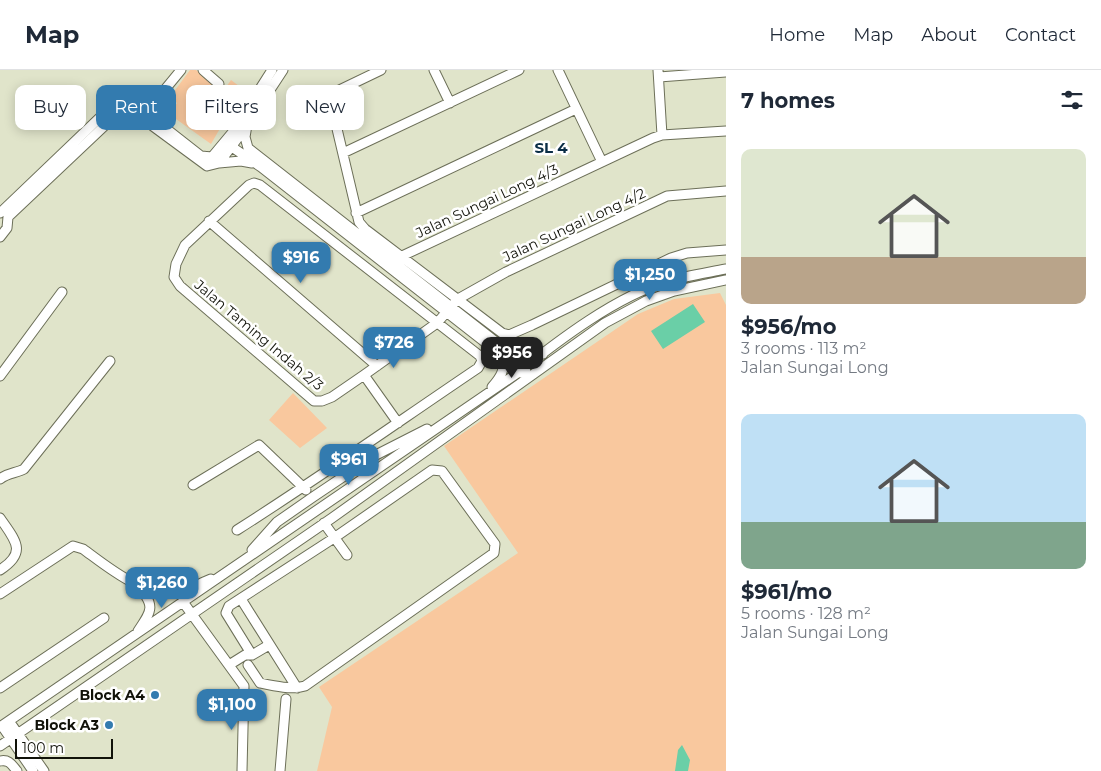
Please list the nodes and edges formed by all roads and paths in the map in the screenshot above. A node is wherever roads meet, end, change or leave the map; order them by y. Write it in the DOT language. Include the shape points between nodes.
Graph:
graph roads {
  1 [pos="182,70"];
  2 [pos="203,70"];
  3 [pos="272,70"];
  4 [pos="283,70"];
  5 [pos="380,70"];
  6 [pos="434,70"];
  7 [pos="519,70"];
  8 [pos="558,70"];
  9 [pos="726,72"];
  10 [pos="658,74"];
  11 [pos="219,84"];
  12 [pos="169,85"];
  13 [pos="273,85"];
  14 [pos="450,103"];
  15 [pos="576,109"];
  16 [pos="242,130"];
  17 [pos="246,130"];
  18 [pos="726,131"];
  19 [pos="662,135"];
  20 [pos="231,141"];
  21 [pos="248,148"];
  22 [pos="343,153"];
  23 [pos="602,162"];
  24 [pos="219,163"];
  25 [pos="262,167"];
  26 [pos="726,191"];
  27 [pos="0,213"];
  28 [pos="356,213"];
  29 [pos="209,221"];
  30 [pos="2,232"];
  31 [pos="726,250"];
  32 [pos="402,256"];
  33 [pos="726,269"];
  34 [pos="726,280"];
  35 [pos="62,292"];
  36 [pos="458,299"];
  37 [pos="449,309"];
  38 [pos="437,323"];
  39 [pos="574,332"];
  40 [pos="558,343"];
  41 [pos="571,345"];
  42 [pos="503,352"];
  43 [pos="544,354"];
  44 [pos="110,360"];
  45 [pos="377,366"];
  46 [pos="526,372"];
  47 [pos="364,375"];
  48 [pos="0,376"];
  49 [pos="483,396"];
  50 [pos="322,402"];
  51 [pos="456,415"];
  52 [pos="398,423"];
  53 [pos="1,475"];
  54 [pos="193,485"];
  55 [pos="304,487"];
  56 [pos="313,496"];
  57 [pos="0,518"];
  58 [pos="332,518"];
  59 [pos="324,523"];
  60 [pos="237,530"];
  61 [pos="338,535"];
  62 [pos="347,555"];
  63 [pos="242,560"];
  64 [pos="0,570"];
  65 [pos="221,576"];
  66 [pos="136,584"];
  67 [pos="0,594"];
  68 [pos="241,599"];
  69 [pos="183,602"];
  70 [pos="192,614"];
  71 [pos="104,618"];
  72 [pos="134,635"];
  73 [pos="269,645"];
  74 [pos="252,655"];
  75 [pos="248,665"];
  76 [pos="232,669"];
  77 [pos="0,688"];
  78 [pos="297,688"];
  79 [pos="286,699"];
  80 [pos="4,725"];
  81 [pos="14,737"];
  82 [pos="0,746"];
  83 [pos="0,761"];
  84 [pos="14,767"];
  85 [pos="33,771"];
  86 [pos="44,771"];
  87 [pos="242,771"];
  88 [pos="280,771"];
  1 -- 12 [label="street"];
  2 -- 11 [label="street"];
  3 -- 20 [label="street"];
  4 -- 13 [label="street"];
  5 -- 22 [label="street" via="329,95"];
  6 -- 14 [label="street"];
  7 -- 14 [label="street"];
  8 -- 15 [label="street"];
  9 -- 10 [label="street"];
  10 -- 19 [label="street"];
  14 -- 22 [label="street"];
  15 -- 23 [label="street"];
  15 -- 28 [label="street"];
  16 -- 20 [label="street"];
  17 -- 21 [label="street"];
  18 -- 19 [label="street, Jalan Sungai Long 4/3"];
  19 -- 23 [label="street, Jalan Sungai Long 4/3"];
  20 -- 21 [label="street"];
  20 -- 24 [label="street"];
  20 -- 25 [label="street"];
  20 -- 27 [label="street" via="212,157 205,157 136,105 122,101 114,104"];
  21 -- 37 [label="street"];
  22 -- 28 [label="street"];
  23 -- 32 [label="street, Jalan Sungai Long 4/3"];
  24 -- 25 [label="street" via="246,161"];
  24 -- 30 [label="street" via="207,166 134,114 117,114 8,217 8,225"];
  25 -- 37 [label="street"];
  26 -- 36 [label="street, Jalan Sungai Long 4/2" via="667,196 506,272"];
  28 -- 32 [label="street" via="365,229"];
  29 -- 38 [label="street" via="248,185 260,185"];
  29 -- 45 [label="street"];
  29 -- 50 [label="street, Jalan Taming Indah 2/3" via="184,245 174,278 314,401"];
  31 -- 36 [label="street" via="687,253 671,258 509,335"];
  32 -- 36 [label="street"];
  33 -- 39 [label="street" via="664,282 627,298"];
  34 -- 41 [label="street" via="674,291 646,301"];
  35 -- 48 [label="street"];
  36 -- 37 [label="street, Jalan Sungai Long 4/2"];
  37 -- 38 [label="street, Jalan Sungai Long 4/2"];
  37 -- 42 [label="street"];
  38 -- 45 [label="street, Jalan Sungai Long 4/2"];
  38 -- 52 [label="street" via="480,356 482,361 478,368"];
  39 -- 40 [label="street"];
  39 -- 41 [label="street"];
  40 -- 41 [label="street"];
  40 -- 43 [label="street"];
  41 -- 46 [label="street"];
  42 -- 43 [label="street" via="528,356"];
  42 -- 46 [label="street"];
  42 -- 49 [label="street" via="503,372"];
  43 -- 46 [label="street"];
  44 -- 53 [label="street" via="24,469"];
  45 -- 47 [label="street, Jalan Sungai Long 4/2"];
  46 -- 49 [label="street"];
  46 -- 58 [label="street" via="519,385"];
  47 -- 50 [label="street, Jalan Sungai Long 4/2"];
  47 -- 52 [label="street"];
  49 -- 51 [label="street"];
  51 -- 56 [label="street" via="374,456"];
  51 -- 63 [label="street"];
  52 -- 55 [label="street"];
  54 -- 55 [label="street" via="259,445"];
  55 -- 56 [label="street"];
  55 -- 60 [label="street"];
  56 -- 63 [label="street" via="277,522"];
  57 -- 64 [label="street" via="17,542 17,553 12,563"];
  58 -- 59 [label="street"];
  58 -- 61 [label="street"];
  59 -- 61 [label="street"];
  59 -- 70 [label="street"];
  61 -- 62 [label="street"];
  61 -- 68 [label="street"];
  61 -- 78 [label="street" via="432,470 442,471 495,544 495,549 494,553 305,686"];
  63 -- 65 [label="street"];
  65 -- 66 [label="street" via="180,592 164,593"];
  65 -- 69 [label="street"];
  66 -- 67 [label="street" via="83,549 73,546"];
  66 -- 72 [label="street" via="146,596 150,613"];
  68 -- 73 [label="street"];
  68 -- 74 [label="street" via="229,606 226,613"];
  69 -- 70 [label="street"];
  69 -- 72 [label="street"];
  70 -- 76 [label="street"];
  70 -- 81 [label="street"];
  71 -- 77 [label="street"];
  72 -- 80 [label="street"];
  73 -- 74 [label="street"];
  73 -- 78 [label="street"];
  74 -- 75 [label="street"];
  74 -- 76 [label="street" via="245,655"];
  75 -- 76 [label="street"];
  75 -- 78 [label="street" via="260,683"];
  76 -- 87 [label="street" via="244,686"];
  79 -- 88 [label="street"];
  80 -- 81 [label="street"];
  81 -- 82 [label="street"];
  81 -- 85 [label="street"];
  81 -- 86 [label="street"];
  83 -- 84 [label="street" via="5,760"];
}
